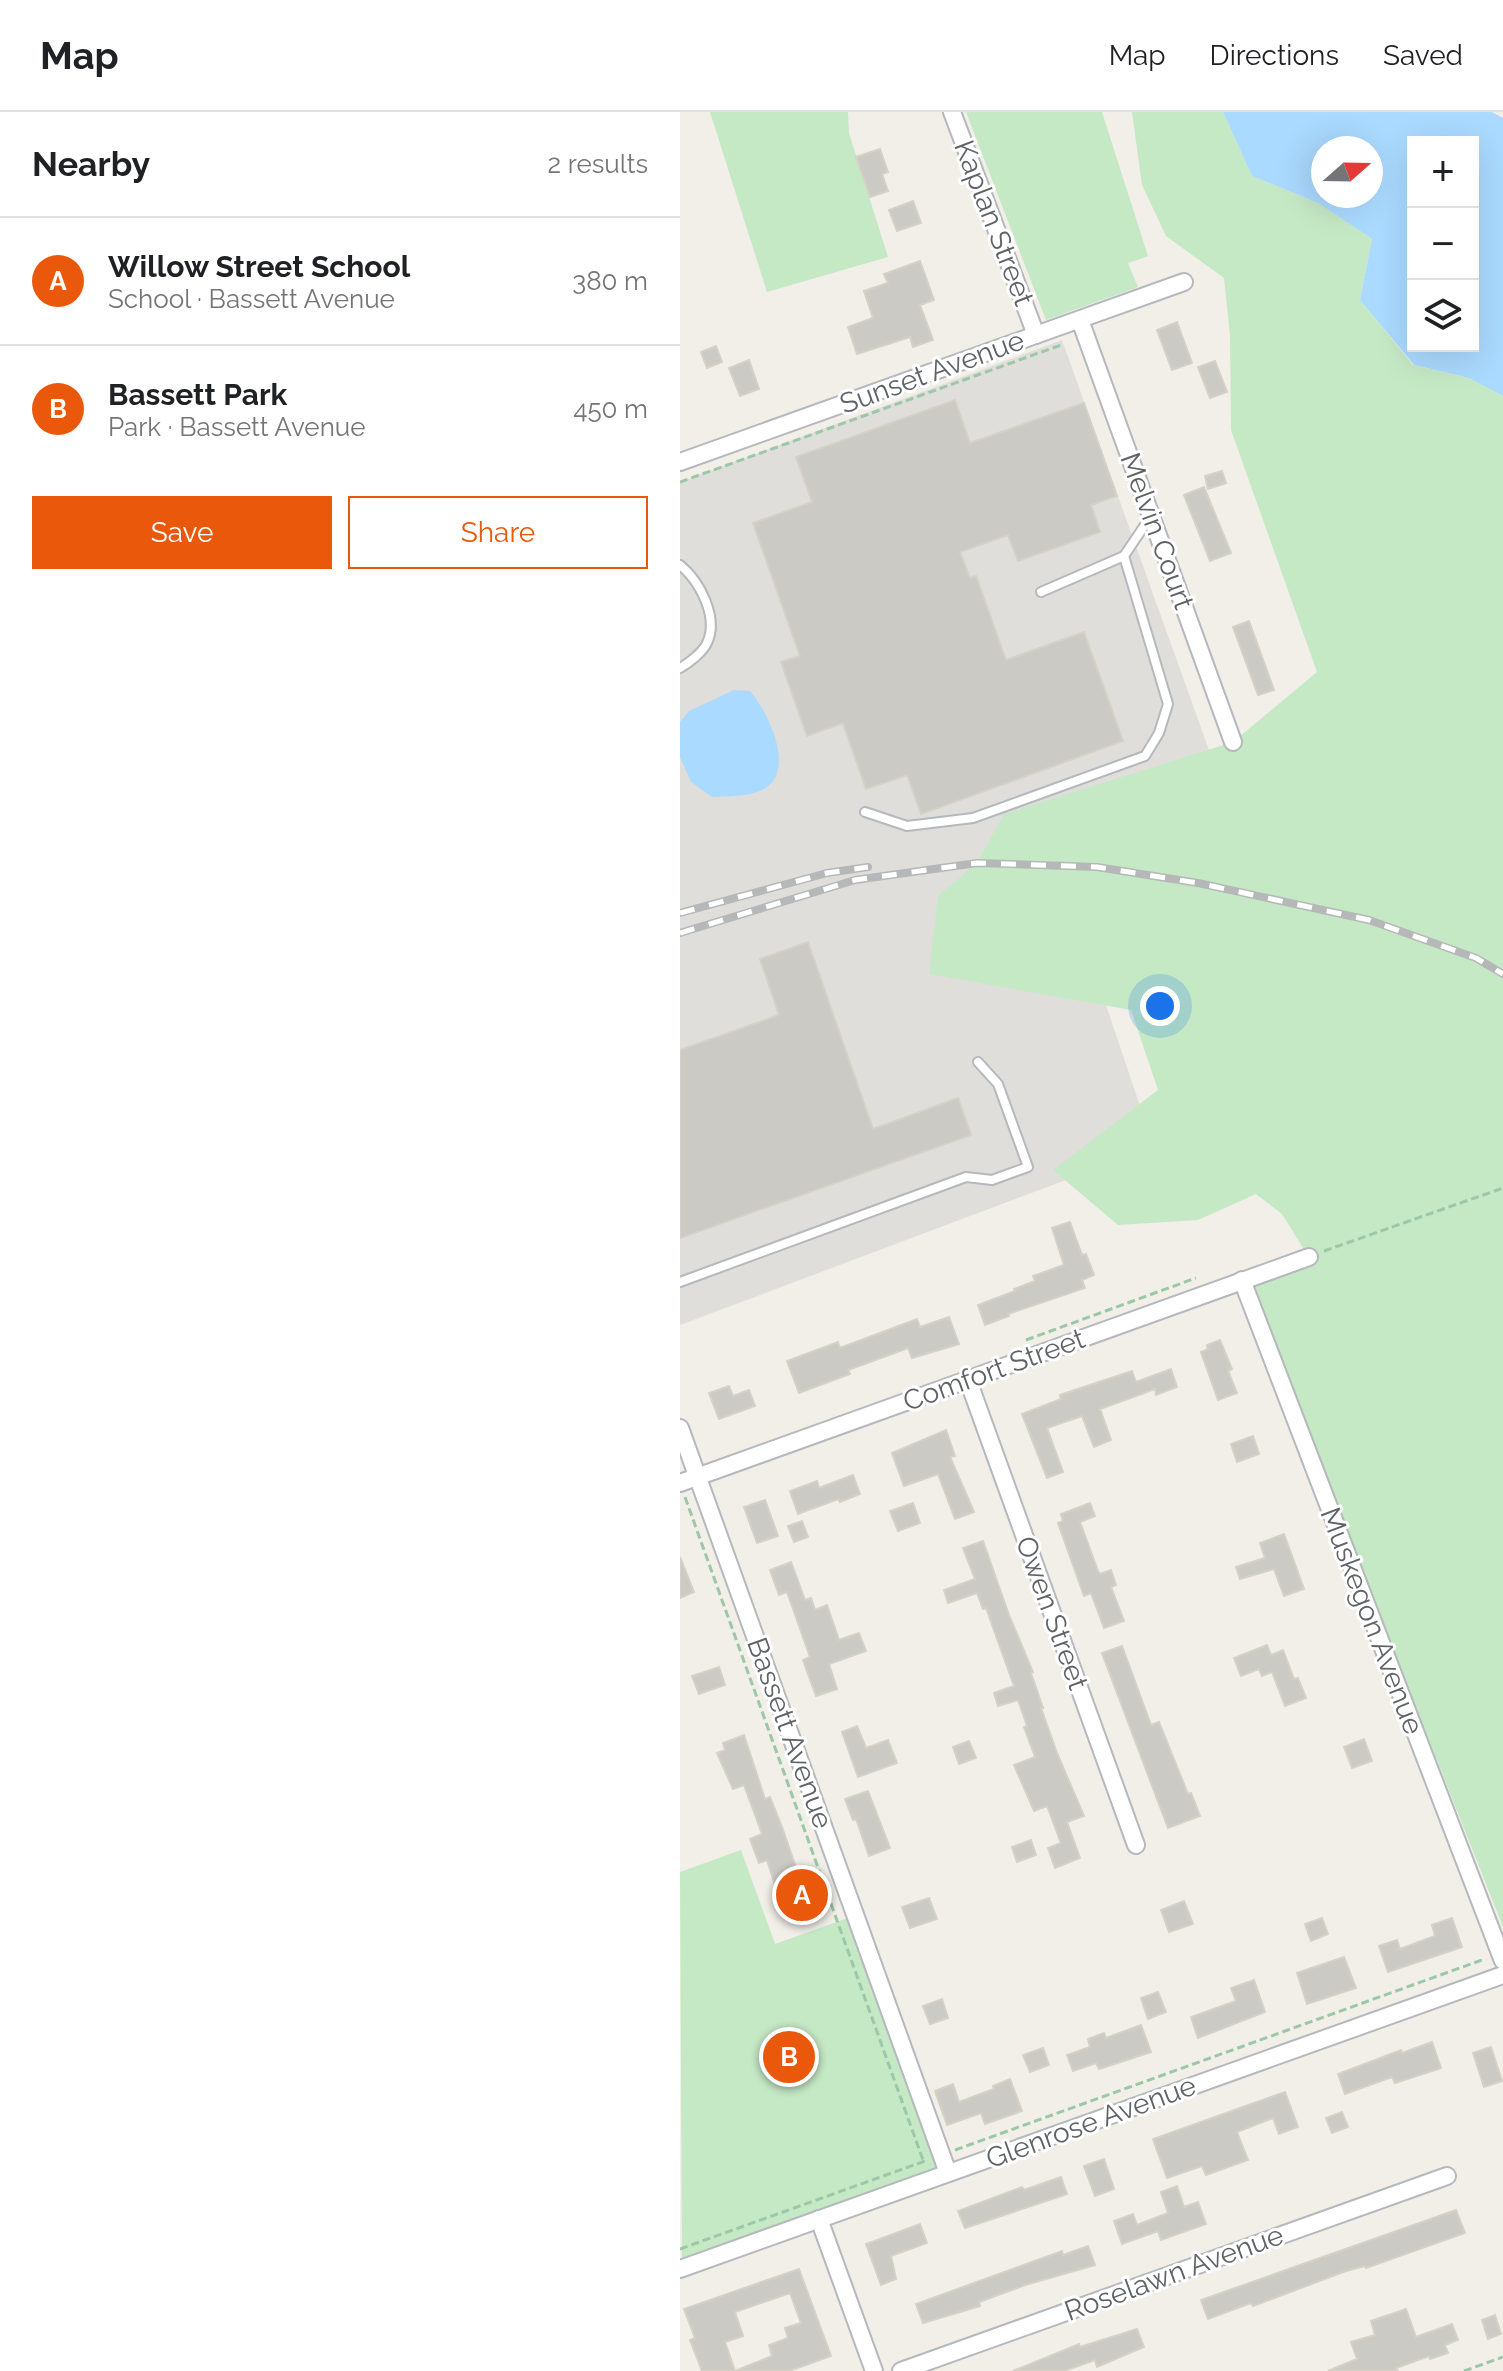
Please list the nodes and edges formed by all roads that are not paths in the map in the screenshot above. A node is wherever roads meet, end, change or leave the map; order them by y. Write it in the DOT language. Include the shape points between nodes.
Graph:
graph roads {
  1 [pos="952,112"];
  2 [pos="1184,282"];
  3 [pos="1080,320"];
  4 [pos="1036,335"];
  5 [pos="680,462"];
  6 [pos="1151,516"];
  7 [pos="1124,556"];
  8 [pos="680,565"];
  9 [pos="1041,592"];
  10 [pos="680,668"];
  11 [pos="1233,742"];
  12 [pos="865,812"];
  13 [pos="978,1062"];
  14 [pos="1309,1257"];
  15 [pos="1242,1280"];
  16 [pos="680,1282"];
  17 [pos="968,1380"];
  18 [pos="680,1428"];
  19 [pos="697,1477"];
  20 [pos="680,1483"];
  21 [pos="1136,1845"];
  22 [pos="1503,1961"];
  23 [pos="1503,1975"];
  24 [pos="948,2173"];
  25 [pos="1447,2176"];
  26 [pos="819,2219"];
  27 [pos="680,2269"];
  28 [pos="874,2371"];
  29 [pos="901,2371"];
  1 -- 4 [label="street, Kaplan Street"];
  2 -- 3 [label="street, Sunset Avenue"];
  3 -- 4 [label="street, Sunset Avenue"];
  3 -- 6 [label="street, Melvin Court"];
  4 -- 5 [label="street, Sunset Avenue"];
  6 -- 7 [label="lane"];
  6 -- 11 [label="street, Melvin Court"];
  7 -- 9 [label="lane"];
  7 -- 12 [label="lane" via="1168,704 1145,756 973,818 907,826"];
  8 -- 10 [label="lane" via="707,603 712,629 707,646"];
  13 -- 16 [label="lane" via="998,1084 1028,1167 992,1180 966,1177"];
  14 -- 15 [label="street, Comfort Street"];
  15 -- 17 [label="street, Comfort Street"];
  15 -- 22 [label="street, Muskegon Avenue"];
  17 -- 19 [label="street, Comfort Street"];
  17 -- 21 [label="street, Owen Street"];
  18 -- 19 [label="street, Bassett Avenue"];
  19 -- 20 [label="street, Comfort Street"];
  19 -- 24 [label="street, Bassett Avenue"];
  23 -- 24 [label="street, Glenrose Avenue"];
  24 -- 26 [label="street, Glenrose Avenue"];
  25 -- 29 [label="street, Roselawn Avenue"];
  26 -- 27 [label="street, Glenrose Avenue"];
  26 -- 28 [label="street"];
}
